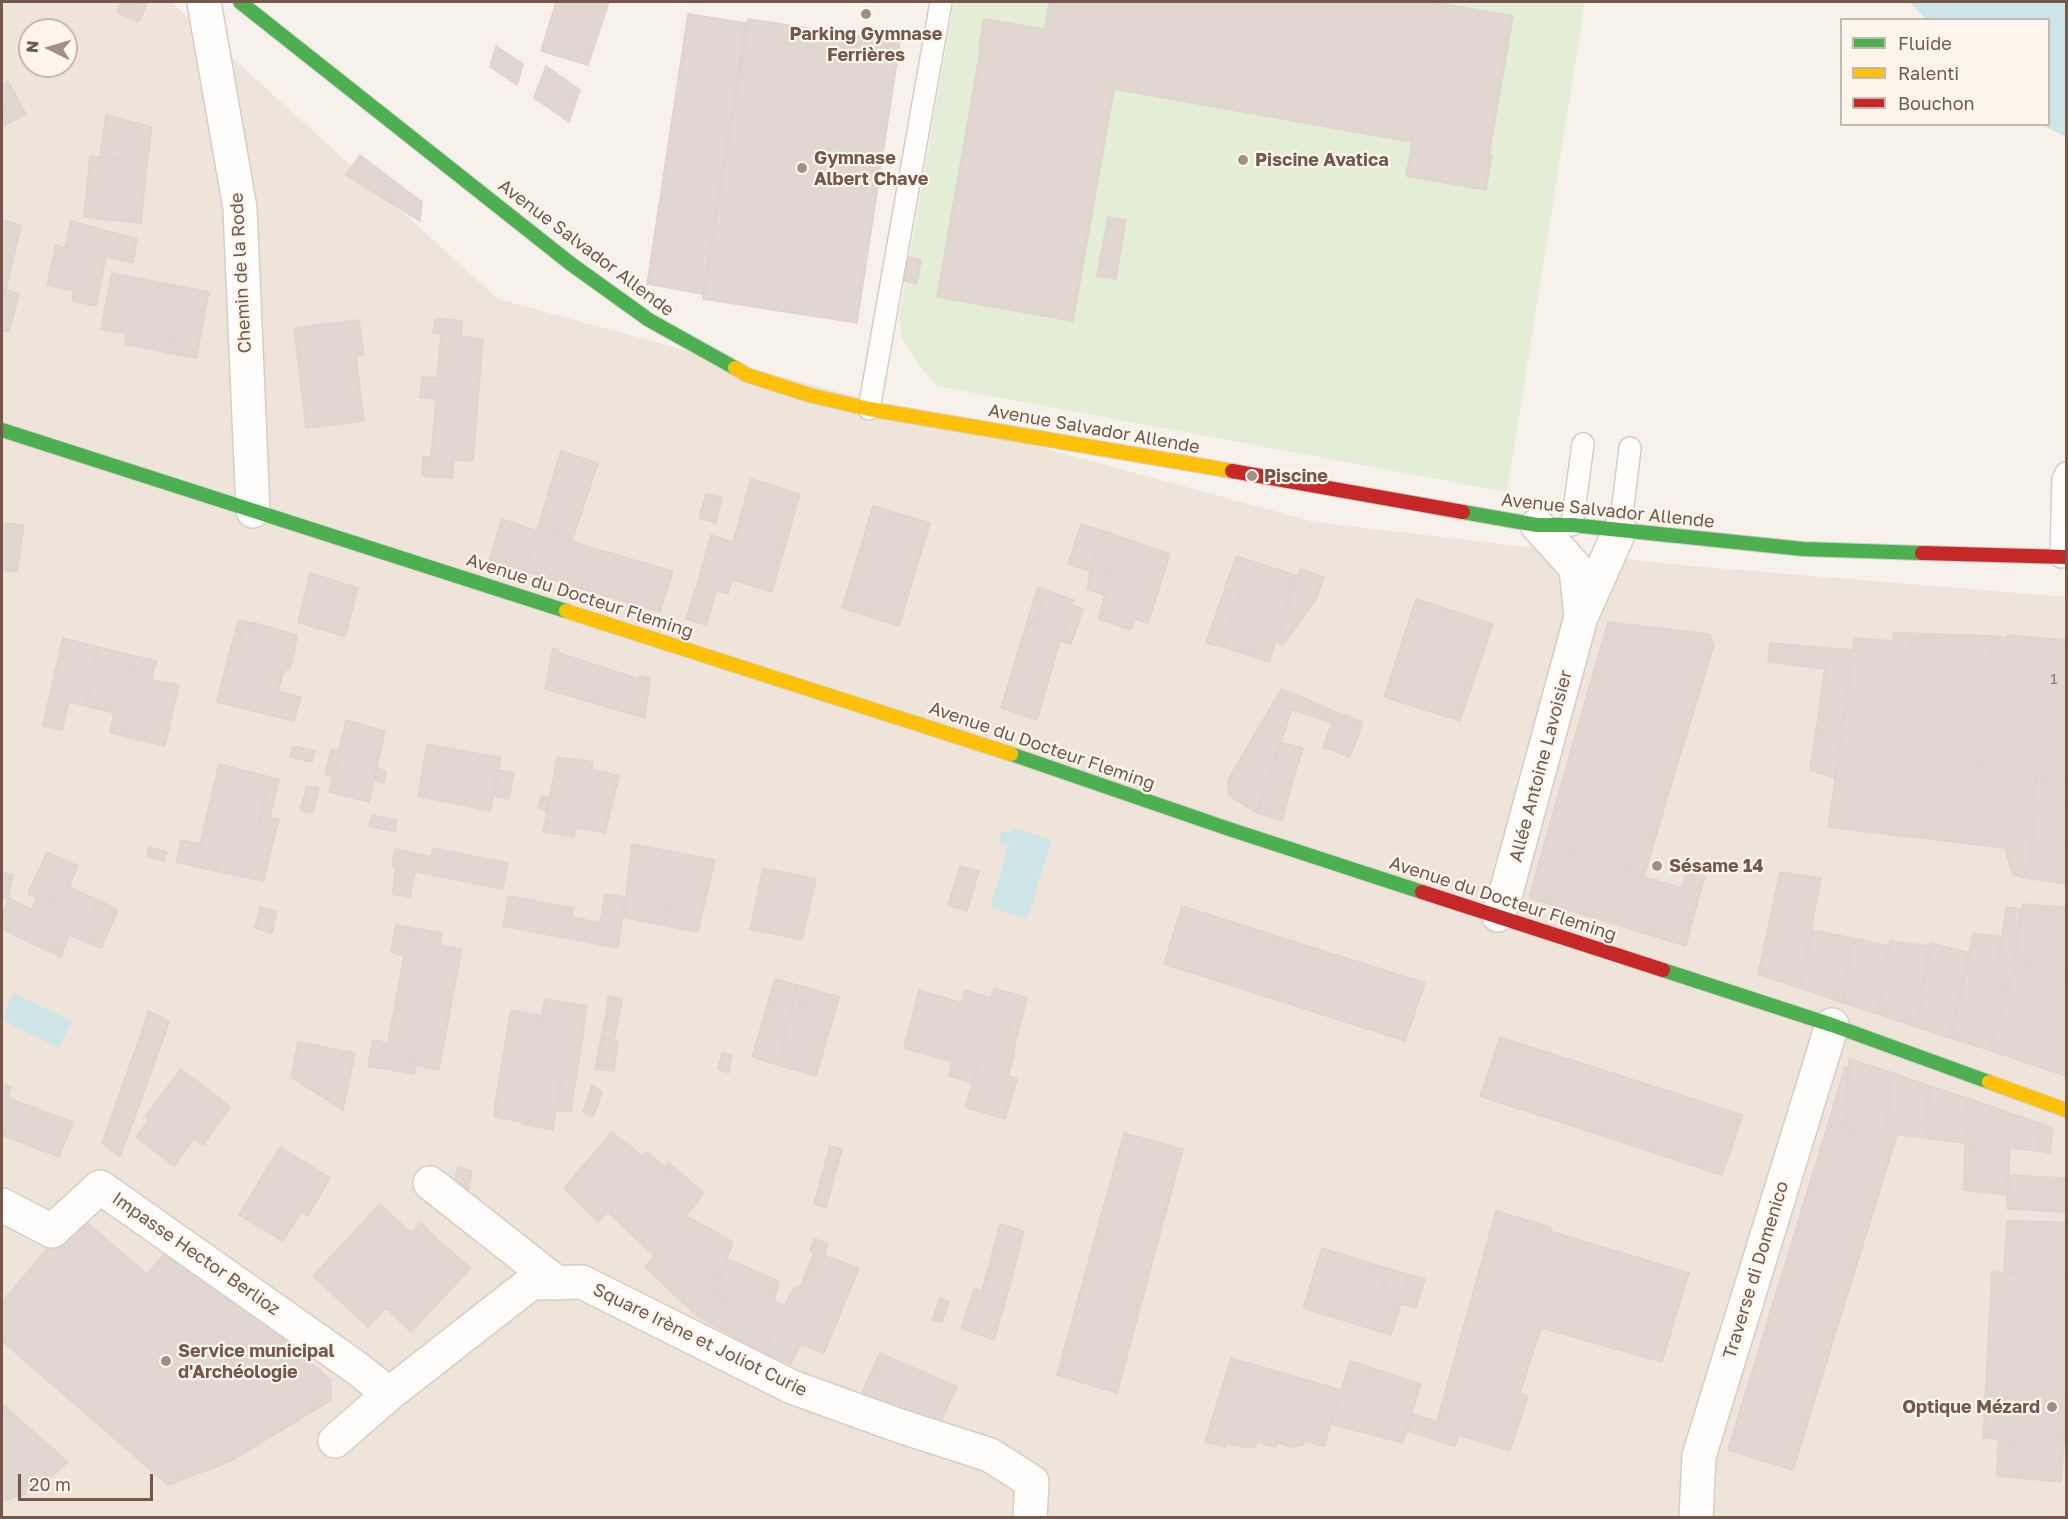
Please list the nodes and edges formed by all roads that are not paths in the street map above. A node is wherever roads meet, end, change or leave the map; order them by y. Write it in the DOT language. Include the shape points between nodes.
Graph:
graph roads {
  1 [pos="204,2"];
  2 [pos="240,2"];
  3 [pos="940,2"];
  4 [pos="869,409"];
  5 [pos="2,430"];
  6 [pos="1583,444"];
  7 [pos="1630,448"];
  8 [pos="2067,473"];
  9 [pos="253,511"];
  10 [pos="1537,525"];
  11 [pos="1572,525"];
  12 [pos="1620,530"];
  13 [pos="2064,557"];
  14 [pos="1581,617"];
  15 [pos="1498,915"];
  16 [pos="1832,1025"];
  17 [pos="2067,1110"];
  18 [pos="430,1183"];
  19 [pos="2,1205"];
  20 [pos="557,1283"];
  21 [pos="389,1394"];
  22 [pos="335,1441"];
  23 [pos="1030,1518"];
  24 [pos="1696,1518"];
  1 -- 9 [label="street, Chemin de la Rode" via="240,208"];
  2 -- 4 [label="main road, Avenue Salvador Allende" via="571,264 649,320 747,375"];
  3 -- 4 [label="lane"];
  4 -- 10 [label="main road, Avenue Salvador Allende"];
  5 -- 9 [label="main road, Avenue du Docteur Fleming"];
  6 -- 11 [label="lane"];
  7 -- 12 [label="lane"];
  8 -- 13 [label="lane" via="2063,479"];
  9 -- 15 [label="main road, Avenue du Docteur Fleming" via="977,742 1229,829"];
  10 -- 11 [label="main road, Avenue Salvador Allende"];
  10 -- 14 [label="street, Allée Antoine Lavoisier" via="1576,568"];
  11 -- 12 [label="main road, Avenue Salvador Allende"];
  12 -- 13 [label="main road, Avenue Salvador Allende" via="1803,549"];
  12 -- 14 [label="street, Allée Antoine Lavoisier"];
  14 -- 15 [label="street, Allée Antoine Lavoisier"];
  15 -- 16 [label="main road, Avenue du Docteur Fleming"];
  16 -- 17 [label="main road, Avenue du Docteur Fleming"];
  16 -- 24 [label="street, Traverse di Domenico" via="1699,1456"];
  18 -- 20 [label="street"];
  19 -- 21 [label="street, Impasse Hector Berlioz" via="52,1231 100,1186"];
  20 -- 21 [label="street, Square Irène et Joliot Curie" via="531,1283"];
  20 -- 23 [label="street, Square Irène et Joliot Curie" via="582,1282 792,1388 990,1455 1032,1482"];
  21 -- 22 [label="street, Square Irène et Joliot Curie"];
}
